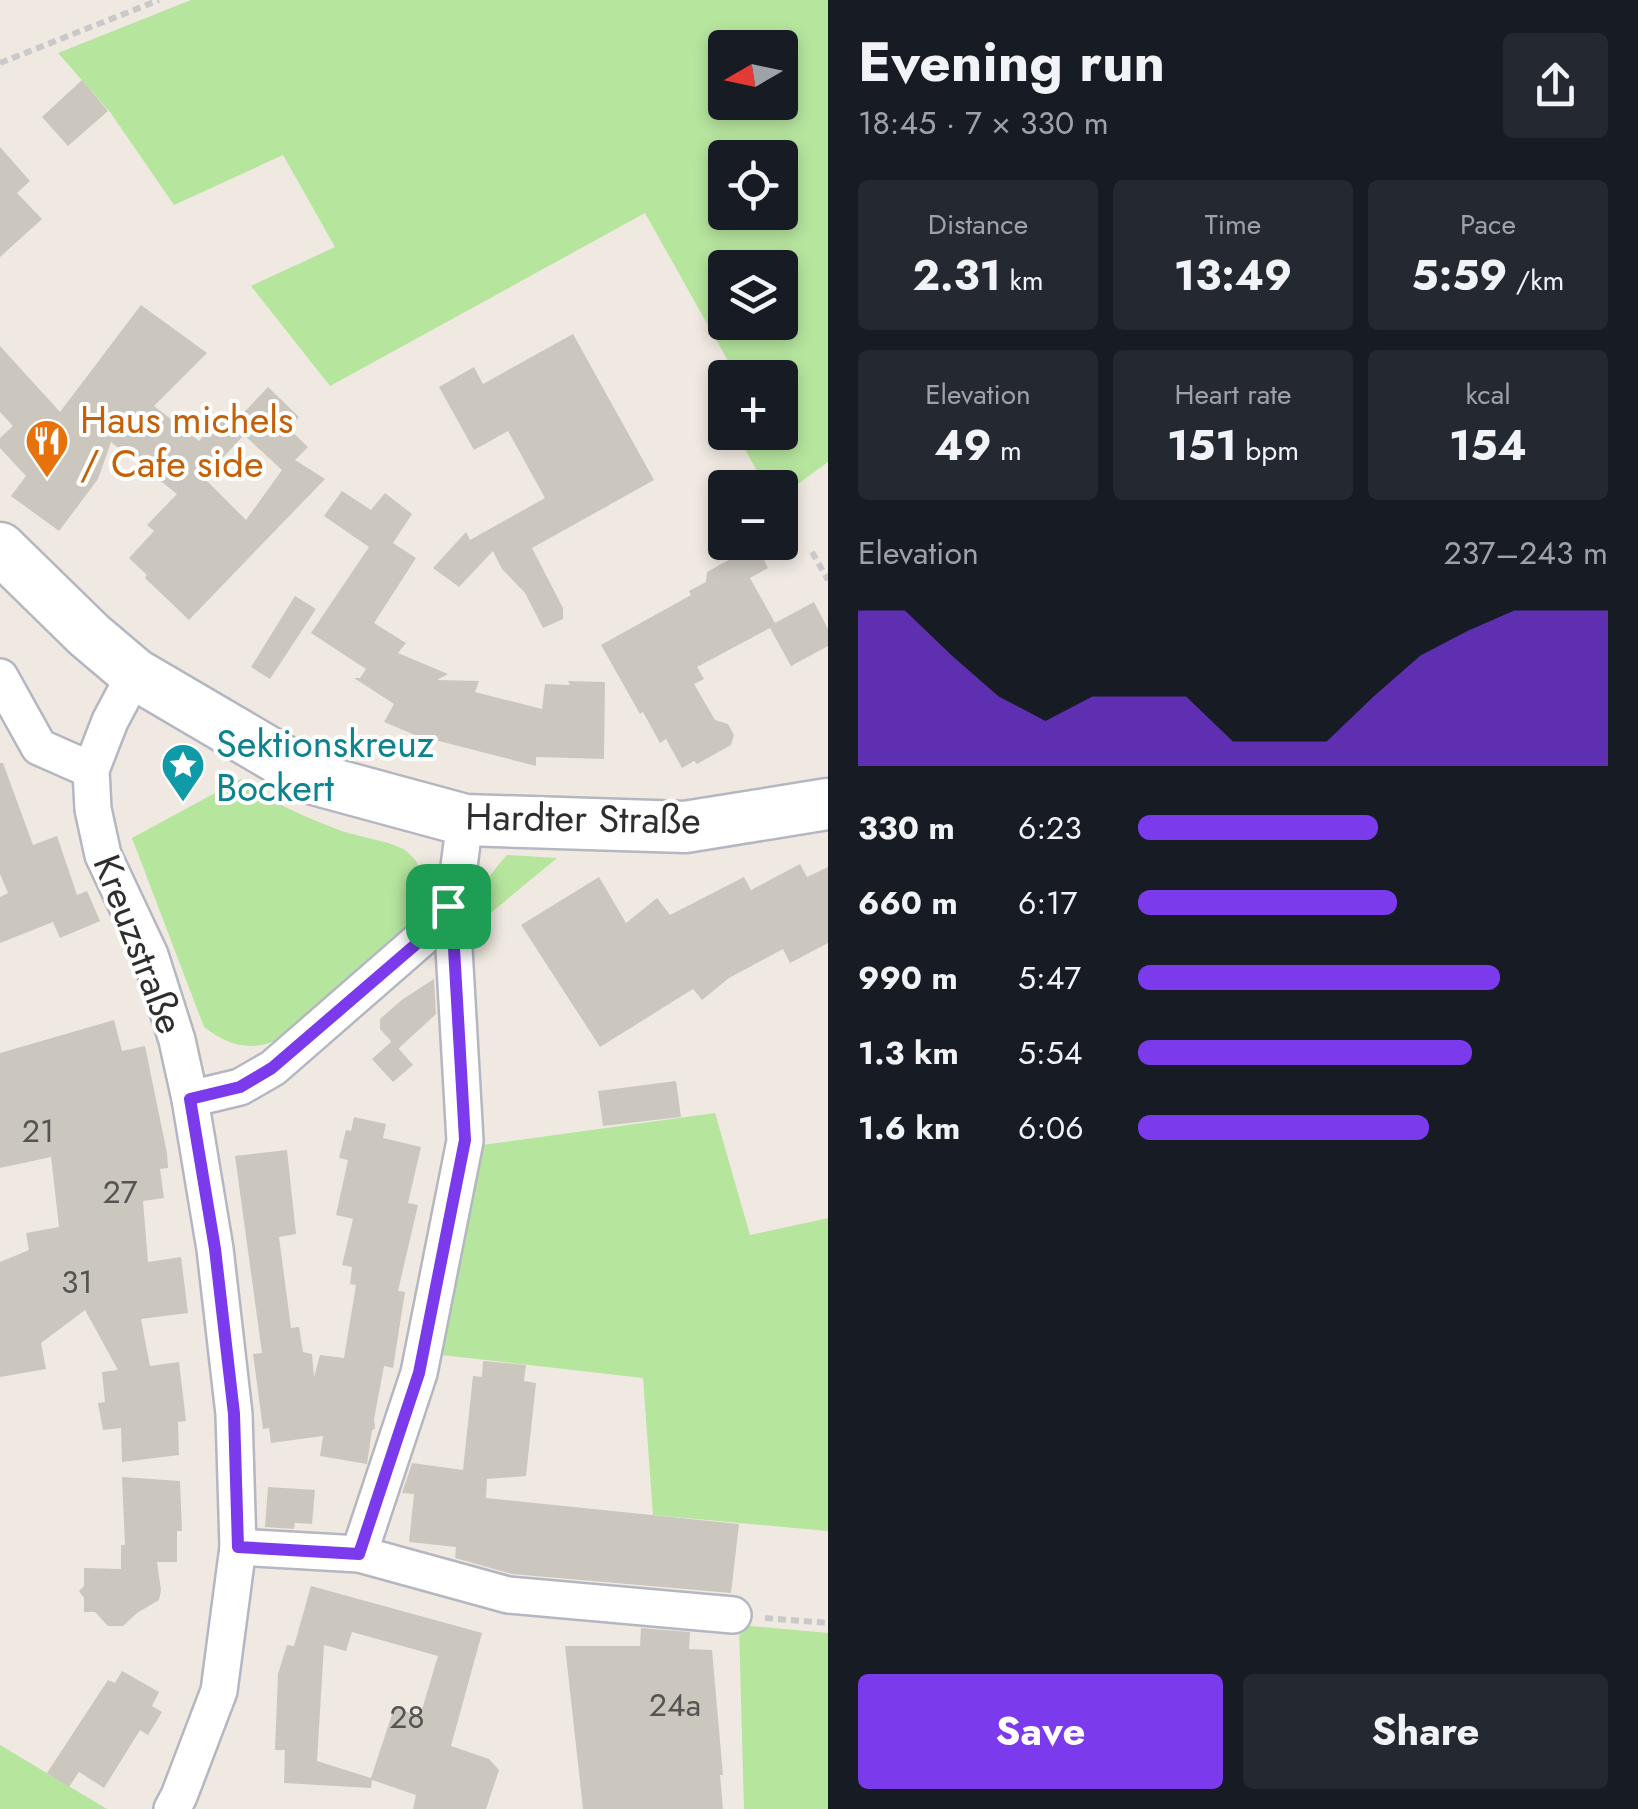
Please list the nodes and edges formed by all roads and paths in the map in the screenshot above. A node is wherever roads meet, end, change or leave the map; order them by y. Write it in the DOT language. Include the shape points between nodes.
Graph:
graph roads {
  1 [pos="158,0"];
  2 [pos="0,63"];
  3 [pos="0,548"];
  4 [pos="812,552"];
  5 [pos="828,580"];
  6 [pos="135,674"];
  7 [pos="0,676"];
  8 [pos="91,770"];
  9 [pos="828,804"];
  10 [pos="465,820"];
  11 [pos="448,906"];
  12 [pos="190,1099"];
  13 [pos="238,1547"];
  14 [pos="359,1554"];
  15 [pos="734,1615"];
  16 [pos="828,1623"];
  17 [pos="184,1805"];
  1 -- 2 [label="path"];
  3 -- 6 [label="main road, Hardter Straße"];
  4 -- 5 [label="path"];
  6 -- 8 [label="street, Kreuzstraße"];
  6 -- 10 [label="main road, Hardter Straße" via="314,779"];
  7 -- 8 [label="street" via="40,747"];
  8 -- 12 [label="street, Kreuzstraße" via="103,855 150,956"];
  9 -- 10 [label="main road, Hardter Straße" via="685,827"];
  10 -- 11 [label="street"];
  11 -- 12 [label="street" via="422,939 272,1068 240,1087"];
  11 -- 14 [label="street" via="465,1140 419,1373"];
  12 -- 13 [label="street, Kreuzstraße" via="234,1414"];
  13 -- 14 [label="street"];
  13 -- 17 [label="street, Kreuzstraße" via="219,1691"];
  14 -- 15 [label="street" via="508,1595"];
  15 -- 16 [label="path"];
}
